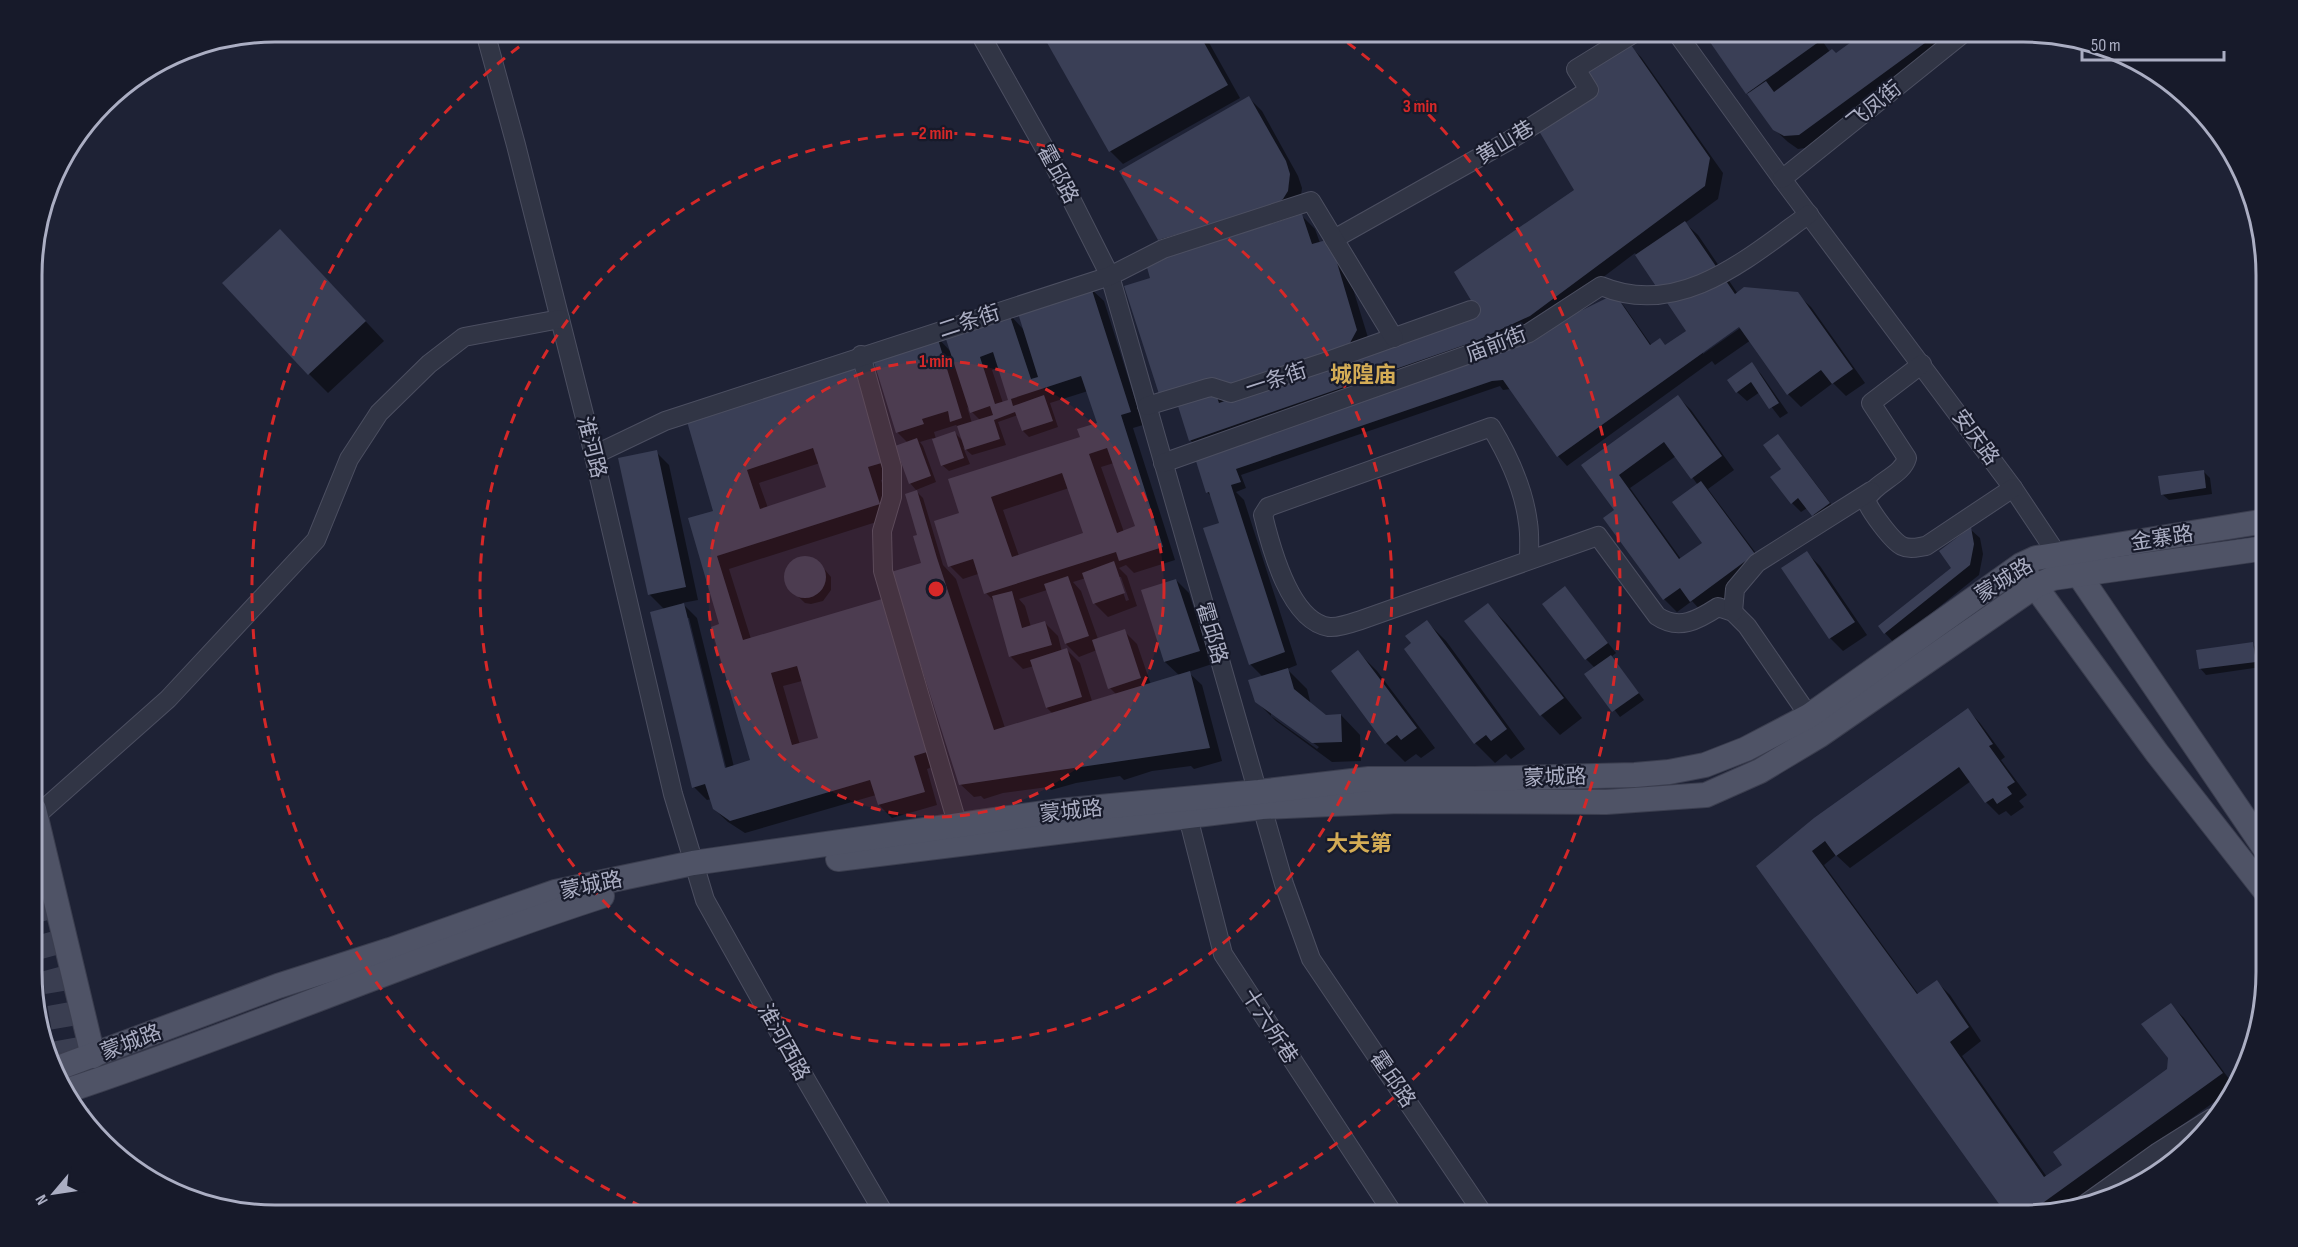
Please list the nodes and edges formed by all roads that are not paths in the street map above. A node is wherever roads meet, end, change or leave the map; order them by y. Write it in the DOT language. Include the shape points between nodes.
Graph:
graph roads {
  1 [pos="488,42"];
  2 [pos="985,42"];
  3 [pos="1620,42"];
  4 [pos="1683,42"];
  5 [pos="1953,42"];
  6 [pos="1782,179"];
  7 [pos="1809,214"];
  8 [pos="1334,239"];
  9 [pos="1110,276"];
  10 [pos="1471,310"];
  11 [pos="560,319"];
  12 [pos="1394,338"];
  13 [pos="861,355"];
  14 [pos="1922,364"];
  15 [pos="1147,406"];
  16 [pos="594,455"];
  17 [pos="1163,463"];
  18 [pos="2013,488"];
  19 [pos="1871,491"];
  20 [pos="2256,523"];
  21 [pos="2256,549"];
  22 [pos="2057,554"];
  23 [pos="1529,560"];
  24 [pos="2021,565"];
  25 [pos="2079,575"];
  26 [pos="2034,587"];
  27 [pos="1733,612"];
  28 [pos="1809,716"];
  29 [pos="1260,800"];
  30 [pos="42,807"];
  31 [pos="1188,817"];
  32 [pos="958,826"];
  33 [pos="2256,835"];
  34 [pos="42,842"];
  35 [pos="696,872"];
  36 [pos="2256,878"];
  37 [pos="93,1056"];
  38 [pos="62,1067"];
  39 [pos="73,1089"];
  40 [pos="2196,1128"];
  41 [pos="2122,1183"];
  42 [pos="879,1205"];
  43 [pos="1388,1205"];
  44 [pos="1477,1205"];
  1 -- 11 [label="street, 淮河路"];
  2 -- 9 [label="street, 霍邱路" via="1054,165"];
  3 -- 8 [label="street, 黄山巷" via="1576,69 1589,90 1510,140"];
  4 -- 6 [label="street, 安庆路"];
  5 -- 6 [label="street, 飞凤街"];
  6 -- 7 [label="street, 安庆路"];
  7 -- 14 [label="street, 安庆路"];
  7 -- 17 [label="street, 庙前街" via="1741,263 1700,285 1661,296 1620,294 1601,286 1529,333"];
  8 -- 9 [label="street, 二条街" via="1311,201 1164,249"];
  8 -- 12 [label="street"];
  9 -- 13 [label="street, 二条街"];
  9 -- 15 [label="street, 霍邱路"];
  10 -- 12 [label="street, 一条街"];
  11 -- 16 [label="street, 淮河路"];
  11 -- 30 [label="street" via="464,337 429,364 379,412 349,459 316,540 168,699"];
  12 -- 15 [label="street, 一条街" via="1231,393 1212,387"];
  13 -- 16 [label="street, 二条街" via="664,421"];
  13 -- 32 [label="street" via="892,467 892,497 882,531 883,571"];
  14 -- 18 [label="street, 安庆路"];
  14 -- 19 [label="street" via="1871,403 1907,458 1905,465"];
  15 -- 17 [label="street, 霍邱路"];
  16 -- 35 [label="street, 淮河路" via="673,794"];
  17 -- 29 [label="street, 霍邱路"];
  18 -- 19 [label="street" via="1926,546 1913,549 1901,546 1879,520 1866,500"];
  18 -- 22 [label="street, 安庆路"];
  19 -- 27 [label="street" via="1757,563 1735,589"];
  20 -- 22 [label="main road, 金寨路"];
  21 -- 25 [label="main road, 金寨路"];
  22 -- 24 [label="main road, 蒙城路"];
  22 -- 25 [label="main road, 安庆路"];
  23 -- 23 [label="street" via="1332,627 1317,624 1297,606 1270,547 1263,515 1268,507 1491,427 1519,486 1528,523"];
  23 -- 27 [label="street" via="1598,536 1650,608 1666,623 1676,625 1703,617 1718,607"];
  24 -- 26 [label="main road"];
  24 -- 28 [label="main road, 蒙城路"];
  25 -- 26 [label="main road, 金寨路" via="2053,578"];
  25 -- 33 [label="main road, 安庆路"];
  26 -- 29 [label="main road, 蒙城路" via="1820,735 1760,771 1706,795 1606,802"];
  26 -- 36 [label="main road" via="2203,814"];
  27 -- 28 [label="street" via="1747,626"];
  28 -- 29 [label="main road, 蒙城路" via="1746,749 1705,765 1669,772 1369,779"];
  29 -- 31 [label="main road, 蒙城路"];
  29 -- 32 [label="main road, 蒙城路" via="1058,811"];
  29 -- 44 [label="street, 霍邱路" via="1311,959"];
  31 -- 35 [label="main road, 蒙城路"];
  31 -- 43 [label="street, 十六所巷" via="1223,954"];
  32 -- 35 [label="main road, 蒙城路"];
  34 -- 37 [label="main road"];
  35 -- 37 [label="main road, 蒙城路" via="555,892 278,986"];
  35 -- 39 [label="main road, 蒙城路" via="602,896"];
  35 -- 42 [label="street, 淮河西路" via="705,900"];
  37 -- 38 [label="main road, 蒙城路"];
  40 -- 41 [label="street" via="2158,1152"];
}
